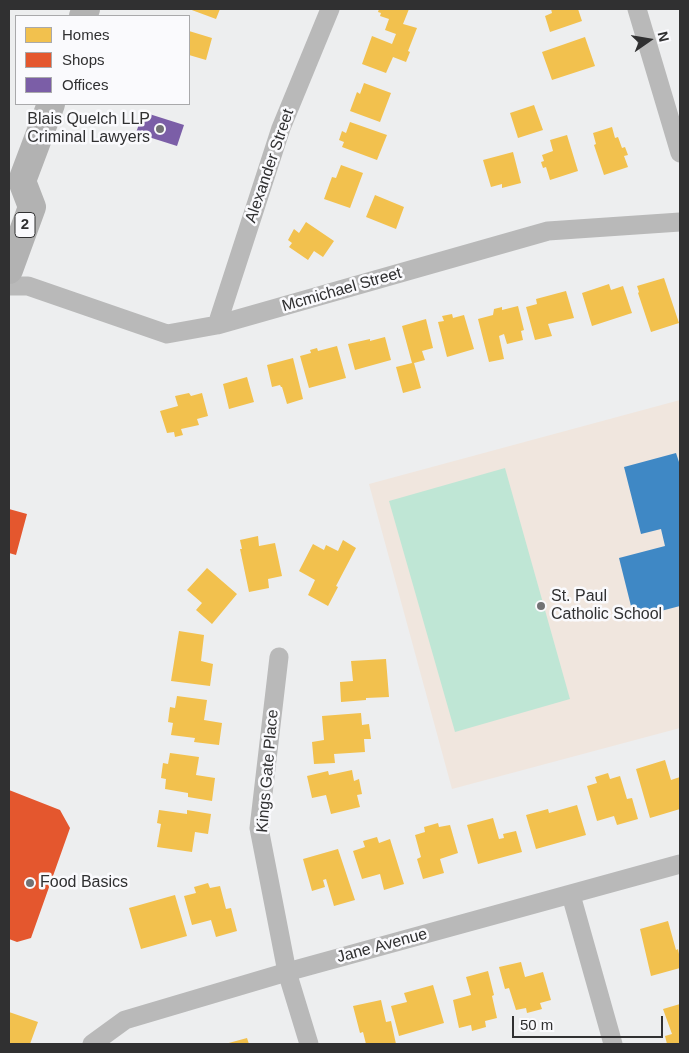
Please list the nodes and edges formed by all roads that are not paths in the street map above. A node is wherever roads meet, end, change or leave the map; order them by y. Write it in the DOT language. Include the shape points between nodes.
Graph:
graph roads {
  1 [pos="330,9"];
  2 [pos="638,9"];
  3 [pos="51,105"];
  4 [pos="680,153"];
  5 [pos="15,184"];
  6 [pos="680,222"];
  7 [pos="9,270"];
  8 [pos="9,286"];
  9 [pos="217,326"];
  10 [pos="279,657"];
  11 [pos="680,864"];
  12 [pos="570,895"];
  13 [pos="287,972"];
  14 [pos="92,1044"];
  15 [pos="309,1044"];
  16 [pos="613,1044"];
  1 -- 9 [label="street, Alexander Street" via="281,128"];
  2 -- 4 [label="street"];
  3 -- 5 [label="main road, 2"];
  5 -- 7 [label="main road, 2" via="32,207"];
  6 -- 9 [label="street, Mcmichael Street" via="548,231"];
  8 -- 9 [label="street, Mcmichael Street" via="28,286 167,334"];
  10 -- 13 [label="street, Kings Gate Place" via="259,828"];
  11 -- 12 [label="street, Jane Avenue"];
  12 -- 13 [label="street, Jane Avenue"];
  12 -- 16 [label="street"];
  13 -- 14 [label="street, Jane Avenue" via="125,1020"];
  13 -- 15 [label="street, Kings Gate Place"];
}
